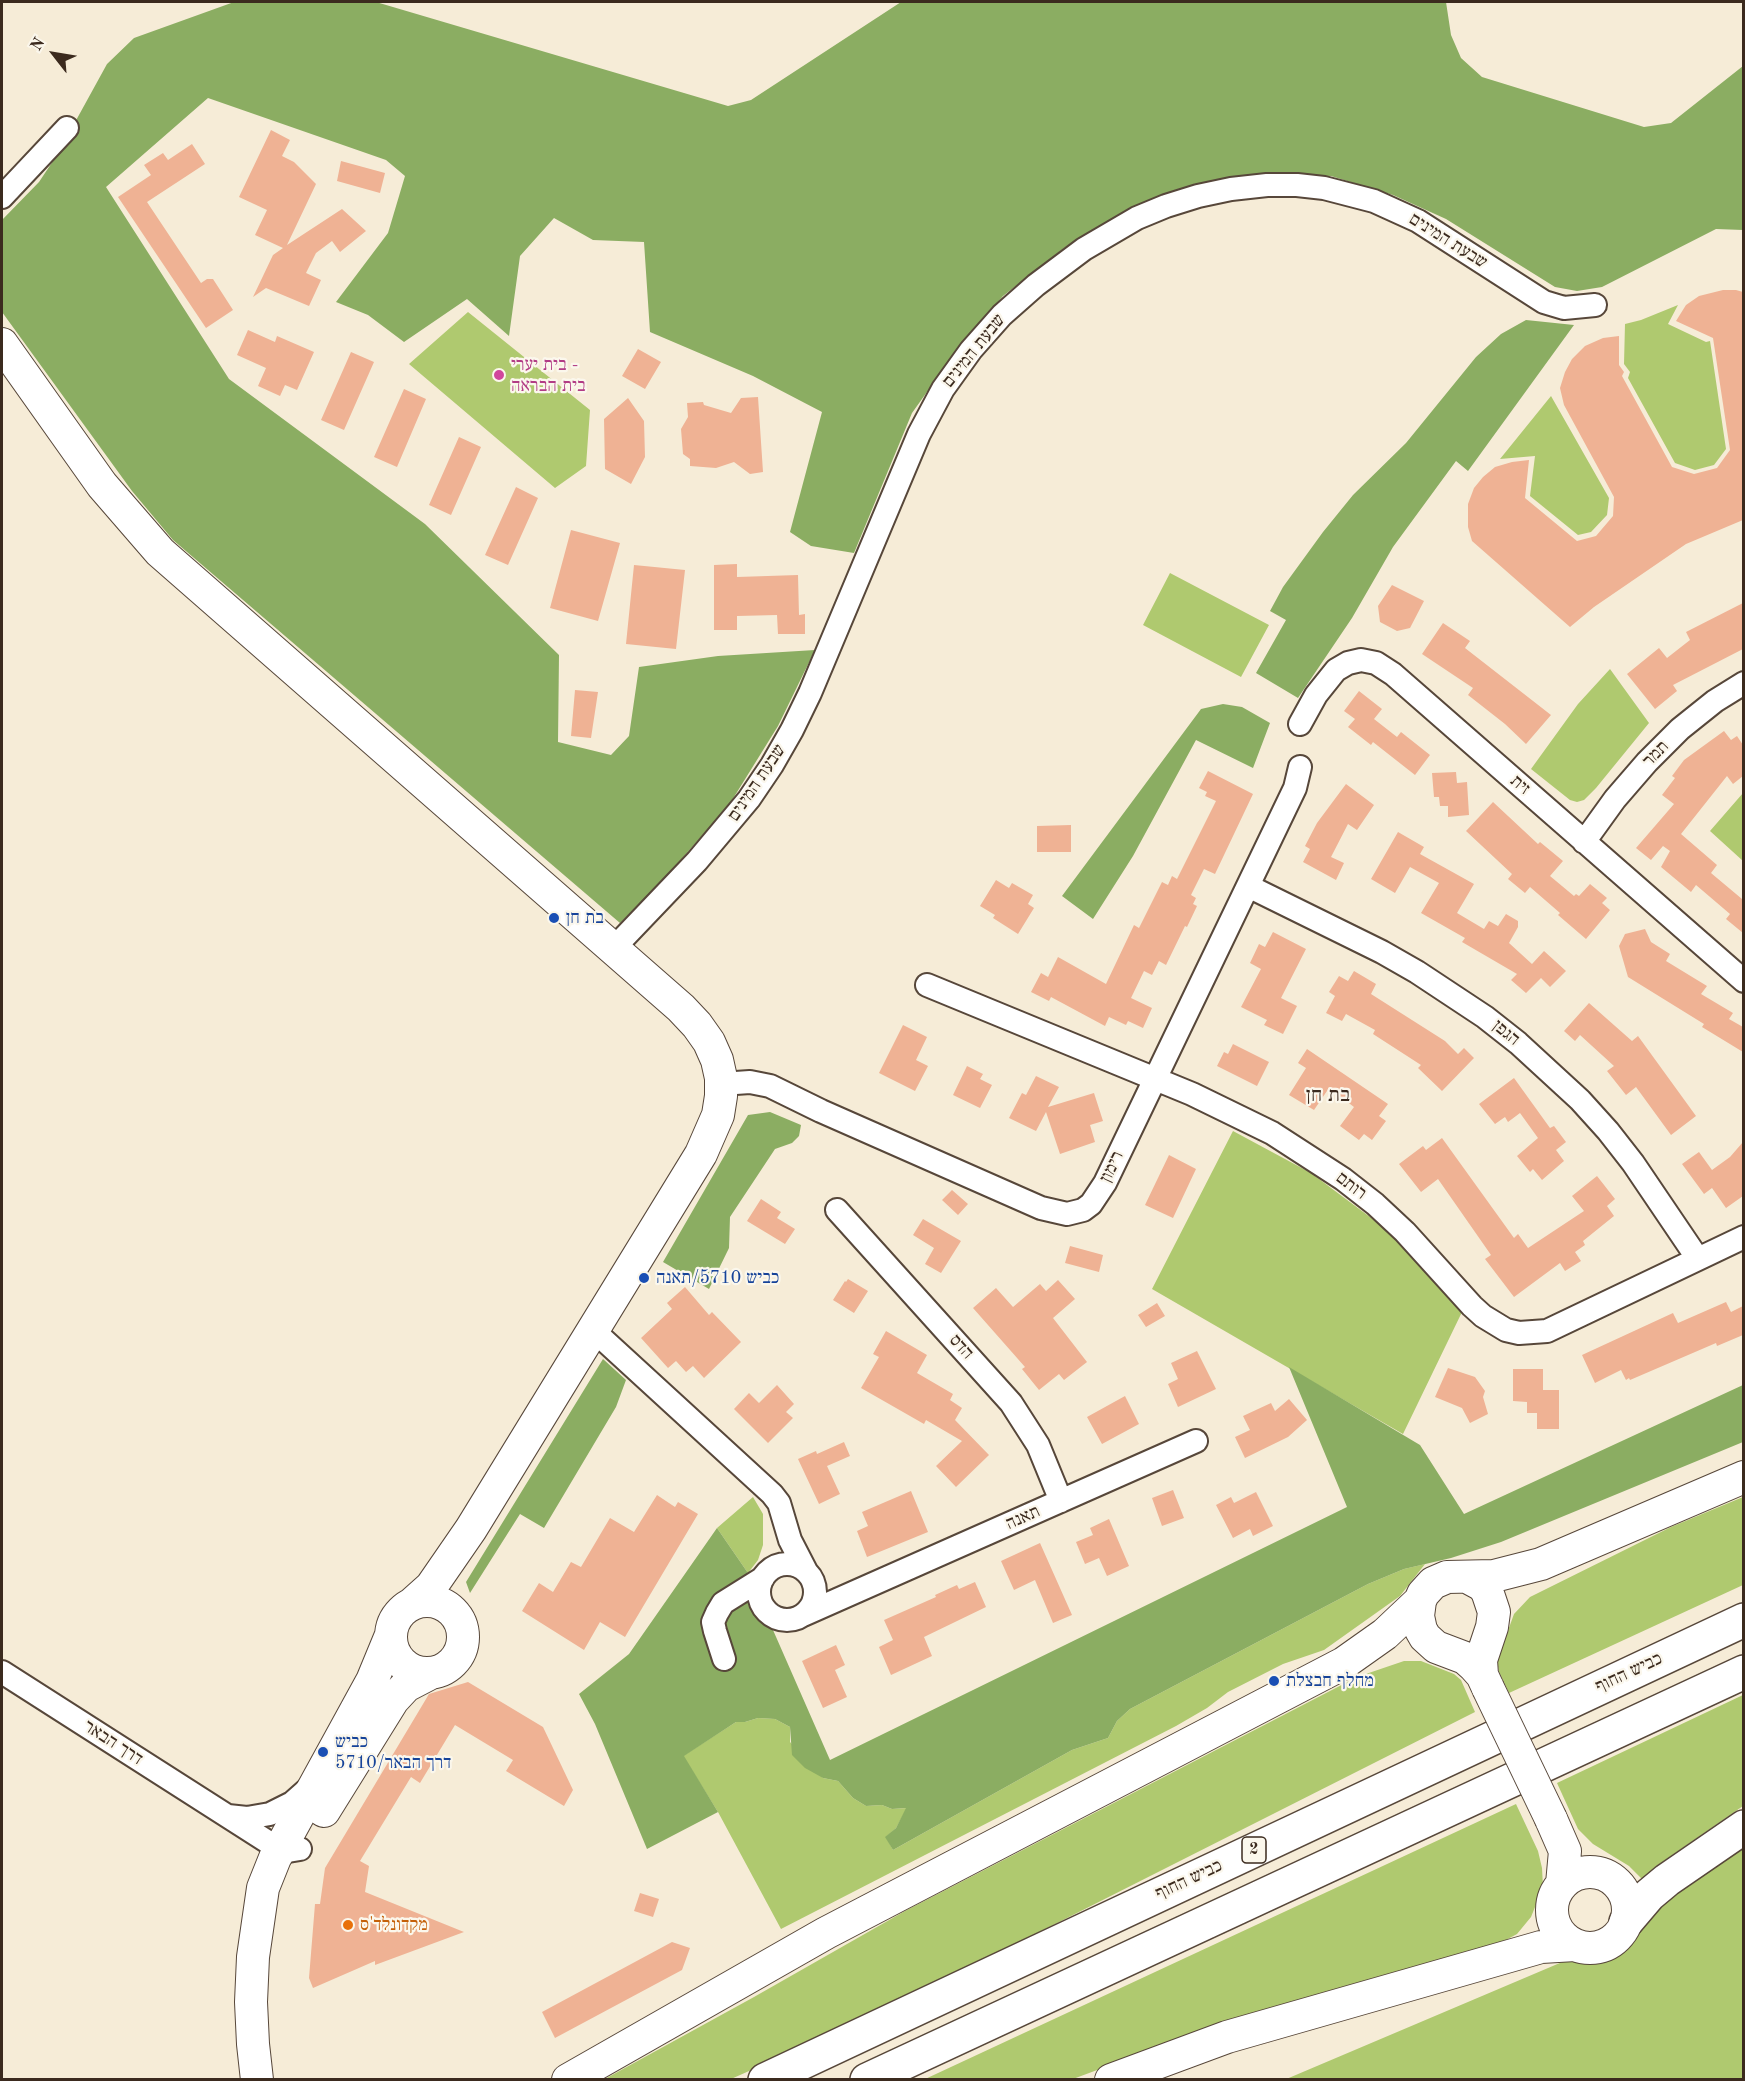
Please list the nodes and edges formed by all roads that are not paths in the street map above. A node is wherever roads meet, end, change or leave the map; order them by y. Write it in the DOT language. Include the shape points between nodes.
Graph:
graph roads {
  1 [pos="67,128"];
  2 [pos="2,197"];
  3 [pos="1595,305"];
  4 [pos="2,344"];
  5 [pos="1743,683"];
  6 [pos="1300,724"];
  7 [pos="1300,767"];
  8 [pos="1584,842"];
  9 [pos="1248,885"];
  10 [pos="613,949"];
  11 [pos="1743,981"];
  12 [pos="927,985"];
  13 [pos="1155,1079"];
  14 [pos="721,1084"];
  15 [pos="837,1210"];
  16 [pos="1743,1237"];
  17 [pos="1698,1259"];
  18 [pos="593,1330"];
  19 [pos="1197,1441"];
  20 [pos="1743,1477"];
  21 [pos="1061,1501"];
  22 [pos="783,1519"];
  23 [pos="471,1529"];
  24 [pos="1541,1564"];
  25 [pos="765,1576"];
  26 [pos="809,1576"];
  27 [pos="1469,1578"];
  28 [pos="849,1595"];
  29 [pos="1420,1601"];
  30 [pos="412,1604"];
  31 [pos="454,1612"];
  32 [pos="803,1615"];
  33 [pos="1743,1620"];
  34 [pos="1491,1624"];
  35 [pos="391,1635"];
  36 [pos="1443,1649"];
  37 [pos="724,1659"];
  38 [pos="1344,1663"];
  39 [pos="2,1672"];
  40 [pos="1743,1672"];
  41 [pos="429,1674"];
  42 [pos="1485,1682"];
  43 [pos="318,1779"];
  44 [pos="224,1815"];
  45 [pos="1555,1827"];
  46 [pos="1743,1827"];
  47 [pos="290,1849"];
  48 [pos="1601,1873"];
  49 [pos="1557,1897"];
  50 [pos="1626,1922"];
  51 [pos="1575,1945"];
  52 [pos="1498,1959"];
  53 [pos="595,2063"];
  54 [pos="257,2079"];
  55 [pos="279,2079"];
  56 [pos="558,2079"];
  57 [pos="568,2079"];
  58 [pos="765,2079"];
  59 [pos="867,2079"];
  60 [pos="1111,2079"];
  1 -- 2 [label="street"];
  3 -- 10 [label="street, שבעת המינים" via="1564,308 1544,302 1418,221 1374,201 1297,185 1231,189 1198,196 1137,218 1084,249 1002,315 943,388 919,434 810,693 772,765 710,846"];
  4 -- 10 [label="main road" via="102,485 160,552"];
  5 -- 8 [label="street, תמר" via="1706,708 1655,753"];
  6 -- 8 [label="street, זית" via="1336,670 1361,660 1376,663"];
  7 -- 9 [label="street, רימון" via="1295,788"];
  8 -- 11 [label="street, זית"];
  9 -- 13 [label="street, רימון"];
  9 -- 17 [label="street, הגפן" via="1417,972 1518,1043 1608,1131"];
  10 -- 14 [label="main road" via="697,1025 717,1060"];
  12 -- 13 [label="street, רותם"];
  13 -- 14 [label="street, רימון" via="1098,1195 1083,1210 1067,1214 1050,1212 770,1086 750,1082"];
  13 -- 17 [label="street, רותם" via="1262,1128 1343,1179 1405,1232 1472,1306 1506,1330 1547,1331"];
  14 -- 18 [label="main road" via="718,1115 701,1154"];
  15 -- 21 [label="street, הדס" via="1011,1403 1038,1445"];
  16 -- 17 [label="street, רותם"];
  18 -- 22 [label="street" via="772,1494"];
  18 -- 23 [label="main road"];
  19 -- 21 [label="street, תאנה"];
  20 -- 24 [label="main road"];
  21 -- 28 [label="street, תאנה"];
  22 -- 25 [label="street" via="780,1545"];
  22 -- 26 [label="street"];
  23 -- 30 [label="main road" via="431,1587"];
  23 -- 31 [label="main road" via="456,1572"];
  24 -- 27 [label="main road"];
  24 -- 34 [label="main road" via="1502,1599"];
  25 -- 26 [label="street" via="785,1564 796,1566"];
  25 -- 32 [label="street" via="759,1594 768,1613 788,1620"];
  25 -- 37 [label="street" via="723,1603 717,1613 713,1622"];
  26 -- 28 [label="street" via="830,1592"];
  26 -- 32 [label="street" via="814,1596"];
  27 -- 29 [label="main road" via="1440,1579"];
  27 -- 34 [label="main road" via="1487,1591 1493,1604"];
  28 -- 32 [label="street, תאנה"];
  29 -- 36 [label="main road" via="1421,1630"];
  29 -- 38 [label="main road" via="1385,1634"];
  30 -- 31 [label="main road" via="432,1601"];
  30 -- 35 [label="main road" via="396,1618"];
  31 -- 41 [label="main road" via="463,1628 462,1649 449,1667"];
  33 -- 58 [label="highway, כביש החוף / 2"];
  34 -- 36 [label="main road" via="1472,1649"];
  34 -- 42 [label="main road" via="1480,1660"];
  35 -- 41 [label="main road" via="394,1653 402,1664"];
  35 -- 43 [label="main road" via="372,1681"];
  36 -- 38 [label="main road" via="1409,1645"];
  36 -- 42 [label="main road" via="1465,1658"];
  38 -- 53 [label="main road" via="826,1933"];
  39 -- 44 [label="street, דרך הבאר"];
  40 -- 59 [label="highway"];
  41 -- 47 [label="main road" via="406,1686 393,1700"];
  42 -- 45 [label="main road, bridge"];
  43 -- 44 [label="street, דרך הבאר" via="292,1803 270,1814 247,1818"];
  43 -- 47 [label="main road"];
  44 -- 47 [label="street, דרך הבאר"];
  45 -- 48 [label="main road" via="1578,1857"];
  45 -- 49 [label="main road" via="1565,1851"];
  46 -- 50 [label="highway" via="1667,1880"];
  47 -- 54 [label="main road" via="263,1888 253,1957 251,2025"];
  47 -- 55 [label="main road" via="275,1931 272,2034"];
  48 -- 49 [label="main road" via="1590,1871 1570,1877"];
  48 -- 50 [label="main road" via="1619,1884 1624,1893"];
  49 -- 51 [label="main road" via="1553,1921 1558,1931"];
  49 -- 52 [label="main road" via="1536,1937"];
  50 -- 51 [label="main road" via="1611,1942 1587,1948"];
  51 -- 52 [label="main road" via="1541,1947"];
  52 -- 60 [label="main road" via="1227,2037"];
  53 -- 56 [label="main road"];
  53 -- 57 [label="main road"];
}
